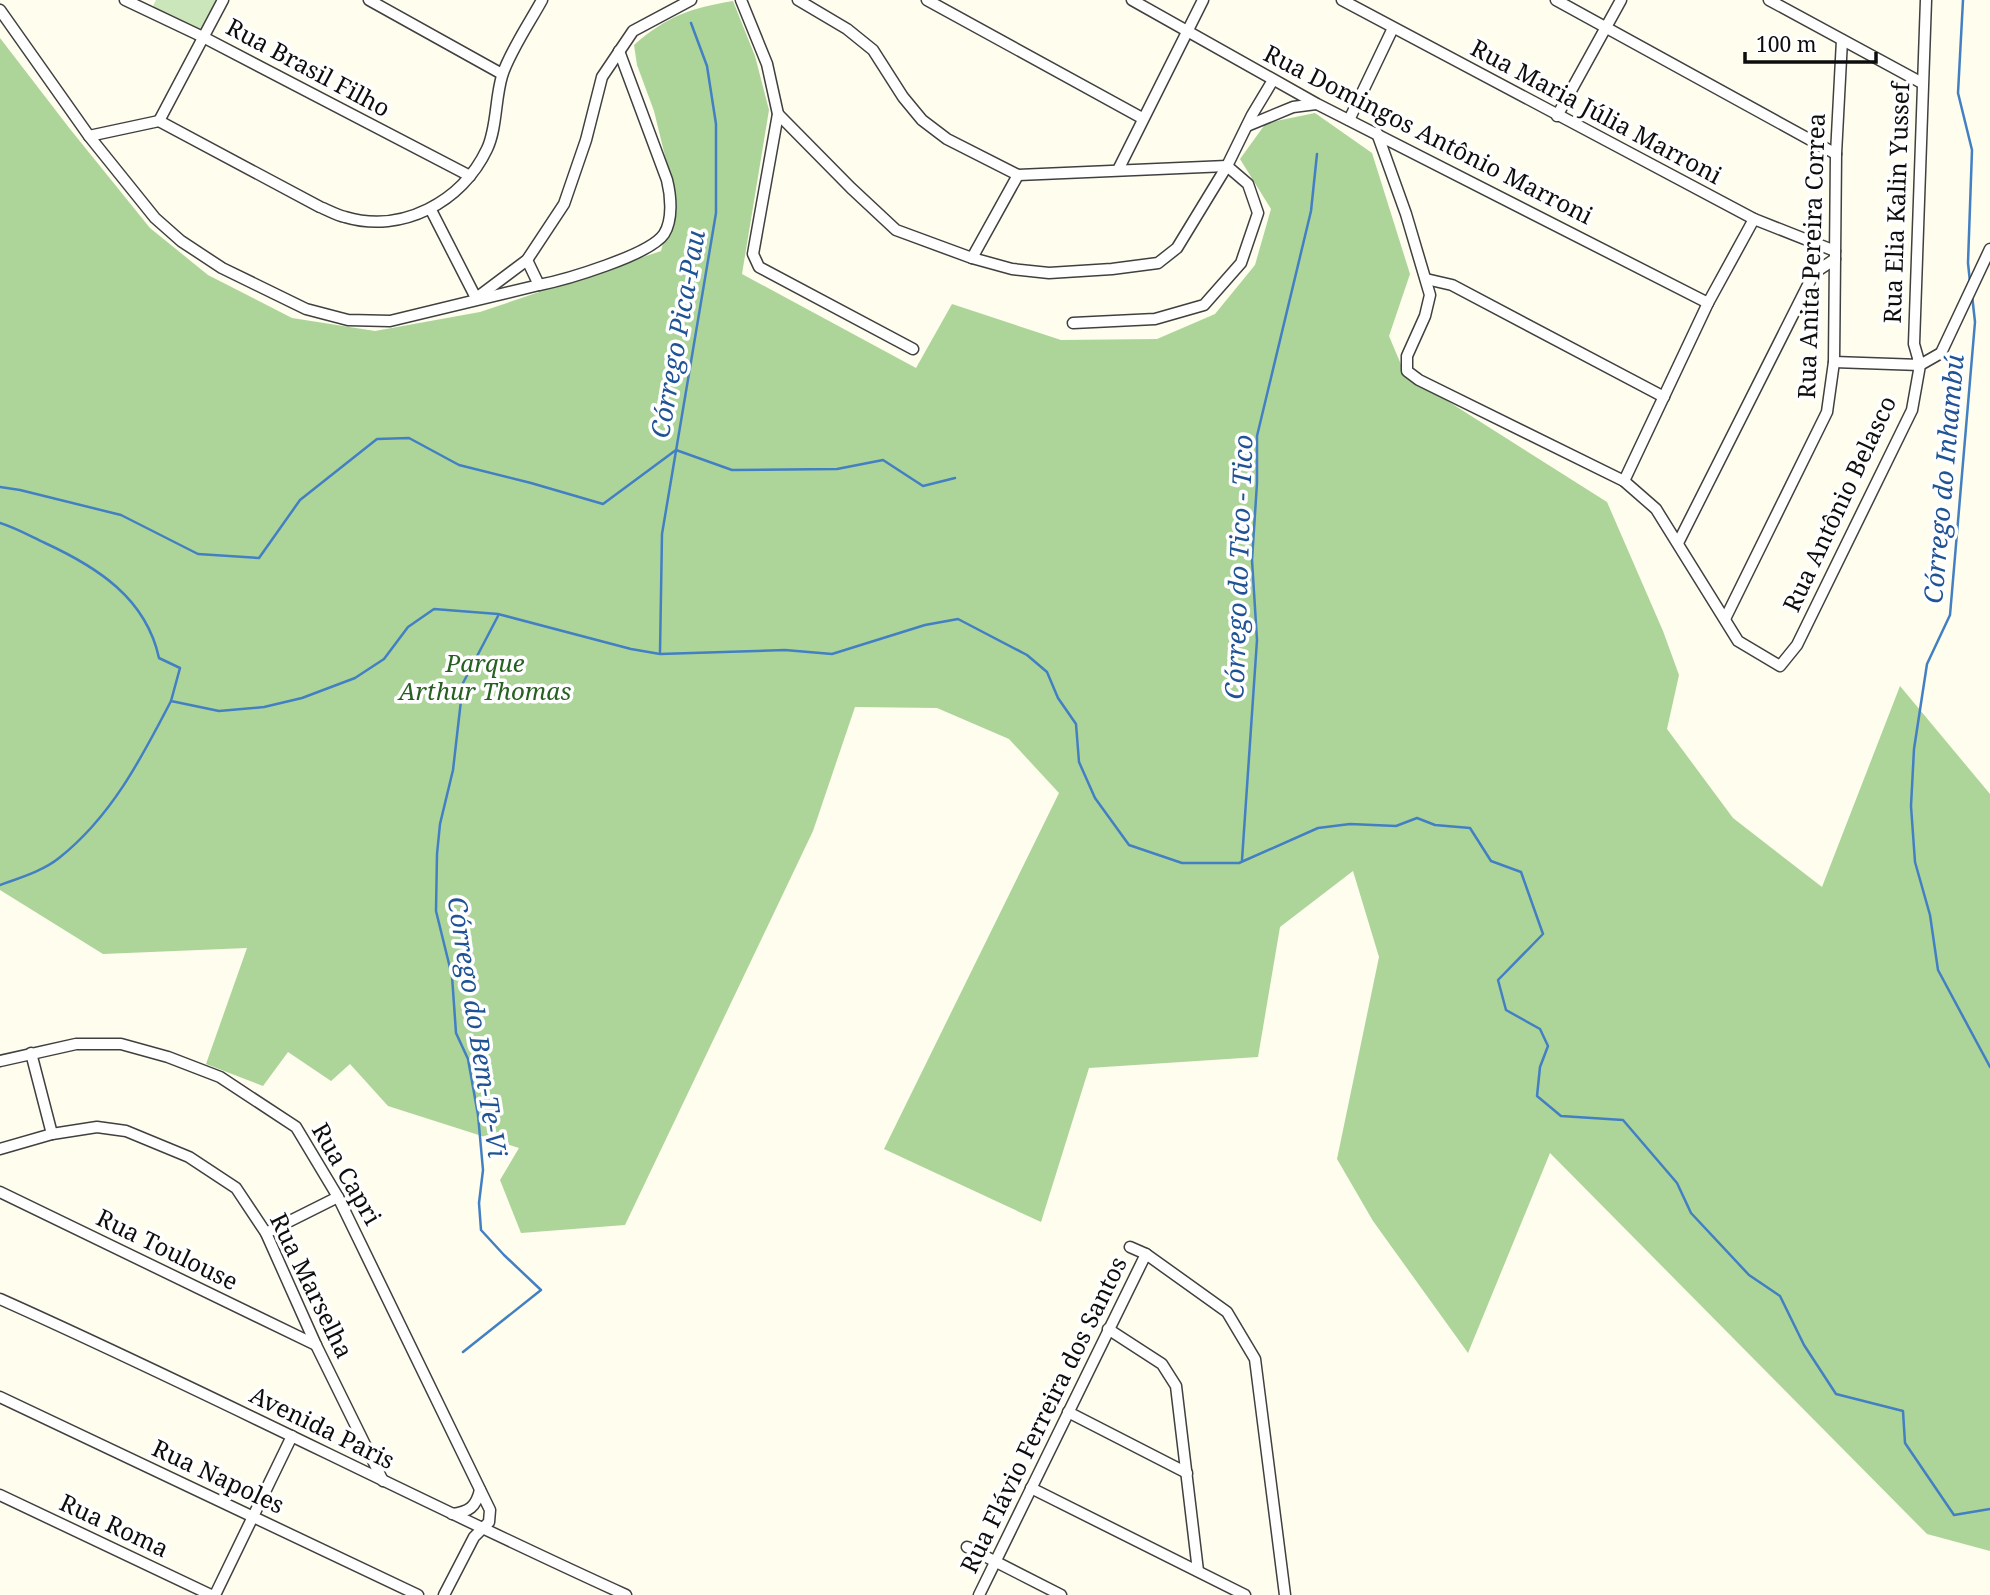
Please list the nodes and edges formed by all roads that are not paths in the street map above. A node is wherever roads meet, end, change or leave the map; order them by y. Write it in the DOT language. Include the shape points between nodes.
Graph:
graph roads {
  1 [pos="125,0"];
  2 [pos="223,0"];
  3 [pos="369,0"];
  4 [pos="542,0"];
  5 [pos="691,0"];
  6 [pos="741,0"];
  7 [pos="798,0"];
  8 [pos="927,0"];
  9 [pos="1132,0"];
  10 [pos="1203,0"];
  11 [pos="1342,0"];
  12 [pos="1556,0"];
  13 [pos="1621,0"];
  14 [pos="1769,0"];
  15 [pos="1926,0"];
  16 [pos="0,10"];
  17 [pos="1607,27"];
  18 [pos="1393,28"];
  19 [pos="1187,31"];
  20 [pos="203,37"];
  21 [pos="1842,40"];
  22 [pos="620,51"];
  23 [pos="502,74"];
  24 [pos="1273,80"];
  25 [pos="1922,83"];
  26 [pos="1317,104"];
  27 [pos="778,114"];
  28 [pos="1557,116"];
  29 [pos="1142,118"];
  30 [pos="1349,120"];
  31 [pos="159,121"];
  32 [pos="1247,126"];
  33 [pos="1377,134"];
  34 [pos="89,135"];
  35 [pos="1836,154"];
  36 [pos="1227,166"];
  37 [pos="1118,170"];
  38 [pos="1017,174"];
  39 [pos="470,176"];
  40 [pos="431,210"];
  41 [pos="1754,219"];
  42 [pos="1990,249"];
  43 [pos="1835,255"];
  44 [pos="972,258"];
  45 [pos="527,260"];
  46 [pos="1426,279"];
  47 [pos="539,285"];
  48 [pos="476,298"];
  49 [pos="1708,303"];
  50 [pos="1073,323"];
  51 [pos="913,349"];
  52 [pos="1834,362"];
  53 [pos="1920,365"];
  54 [pos="1664,397"];
  55 [pos="1624,481"];
  56 [pos="1678,542"];
  57 [pos="1726,619"];
  58 [pos="32,1053"];
  59 [pos="0,1061"];
  60 [pos="52,1134"];
  61 [pos="0,1149"];
  62 [pos="0,1192"];
  63 [pos="338,1197"];
  64 [pos="266,1233"];
  65 [pos="1130,1247"];
  66 [pos="1146,1254"];
  67 [pos="0,1299"];
  68 [pos="1108,1329"];
  69 [pos="316,1345"];
  70 [pos="0,1397"];
  71 [pos="1068,1412"];
  72 [pos="292,1436"];
  73 [pos="1187,1473"];
  74 [pos="383,1481"];
  75 [pos="1031,1488"];
  76 [pos="480,1490"];
  77 [pos="0,1495"];
  78 [pos="450,1514"];
  79 [pos="253,1516"];
  80 [pos="481,1529"];
  81 [pos="967,1547"];
  82 [pos="996,1562"];
  83 [pos="1198,1571"];
  84 [pos="213,1595"];
  85 [pos="418,1595"];
  86 [pos="444,1595"];
  87 [pos="626,1595"];
  88 [pos="979,1595"];
  89 [pos="1061,1595"];
  90 [pos="1245,1595"];
  91 [pos="1285,1595"];
  1 -- 20 [label="street, Rua Brasil Filho"];
  2 -- 20 [label="street"];
  3 -- 23 [label="street"];
  4 -- 23 [label="street"];
  5 -- 22 [label="street" via="633,31"];
  6 -- 27 [label="street" via="767,64"];
  7 -- 38 [label="street" via="873,50 922,120 947,139"];
  8 -- 29 [label="street"];
  9 -- 19 [label="street, Rua Domingos Antônio Marroni"];
  10 -- 19 [label="street"];
  11 -- 18 [label="street, Rua Maria Júlia Marroni"];
  12 -- 17 [label="street"];
  13 -- 17 [label="street"];
  14 -- 21 [label="street"];
  15 -- 25 [label="street, Rua Elia Kalin Yussef"];
  16 -- 34 [label="street"];
  17 -- 28 [label="street"];
  17 -- 35 [label="street"];
  18 -- 28 [label="street, Rua Maria Júlia Marroni"];
  18 -- 30 [label="street"];
  19 -- 24 [label="street, Rua Domingos Antônio Marroni"];
  19 -- 29 [label="street"];
  20 -- 31 [label="street"];
  20 -- 39 [label="street, Rua Brasil Filho"];
  21 -- 25 [label="street"];
  21 -- 35 [label="street, Rua Anita Pereira Correa"];
  22 -- 45 [label="street" via="602,77 564,204"];
  22 -- 47 [label="street" via="667,180 670,203 665,232 651,246"];
  23 -- 39 [label="street" via="488,148"];
  24 -- 26 [label="street, Rua Domingos Antônio Marroni"];
  24 -- 32 [label="street"];
  25 -- 53 [label="street, Rua Elia Kalin Yussef" via="1914,344"];
  26 -- 30 [label="street, Rua Domingos Antônio Marroni"];
  26 -- 32 [label="street" via="1293,107"];
  27 -- 44 [label="street" via="896,230"];
  27 -- 51 [label="street" via="753,254 759,267"];
  28 -- 41 [label="street, Rua Maria Júlia Marroni"];
  29 -- 37 [label="street"];
  30 -- 33 [label="street, Rua Domingos Antônio Marroni"];
  31 -- 34 [label="street"];
  31 -- 40 [label="street" via="345,218 400,219"];
  32 -- 36 [label="street"];
  33 -- 46 [label="street"];
  33 -- 49 [label="street, Rua Domingos Antônio Marroni"];
  34 -- 48 [label="street" via="155,219 181,241 222,268 306,309 348,320 390,321"];
  35 -- 43 [label="street, Rua Anita Pereira Correa"];
  36 -- 37 [label="street"];
  36 -- 44 [label="street" via="1177,248 1158,263 1049,273"];
  36 -- 50 [label="street" via="1248,184 1258,213 1241,263 1204,305 1155,319"];
  37 -- 38 [label="street"];
  38 -- 44 [label="street"];
  39 -- 40 [label="street"];
  40 -- 48 [label="street"];
  41 -- 43 [label="street, Rua Maria Júlia Marroni"];
  41 -- 49 [label="street"];
  42 -- 53 [label="street" via="1941,352"];
  43 -- 52 [label="street, Rua Anita Pereira Correa"];
  43 -- 56 [label="street" via="1814,273"];
  45 -- 47 [label="street"];
  45 -- 48 [label="street"];
  46 -- 54 [label="street" via="1452,285"];
  46 -- 55 [label="street" via="1430,300 1407,356 1407,371"];
  47 -- 48 [label="street"];
  49 -- 54 [label="street"];
  52 -- 53 [label="street"];
  52 -- 57 [label="street, Rua Anita Pereira Correa" via="1827,412"];
  53 -- 57 [label="street, Rua Antônio Belasco" via="1912,410 1797,646 1780,666 1738,641"];
  54 -- 55 [label="street"];
  55 -- 56 [label="street" via="1656,509"];
  56 -- 57 [label="street"];
  58 -- 59 [label="street, Rua Capri"];
  58 -- 60 [label="street"];
  58 -- 63 [label="street, Rua Capri" via="76,1044 121,1044 220,1077 296,1127"];
  60 -- 61 [label="street, Rua Marselha"];
  60 -- 64 [label="street, Rua Marselha" via="97,1127 126,1130 189,1157 236,1188"];
  62 -- 69 [label="street, Rua Toulouse"];
  63 -- 64 [label="street"];
  63 -- 76 [label="street, Rua Capri"];
  64 -- 69 [label="street, Rua Marselha"];
  65 -- 66 [label="street"];
  66 -- 68 [label="street, Rua Flávio Ferreira dos Santos"];
  66 -- 91 [label="street" via="1227,1312 1255,1359"];
  67 -- 72 [label="street, Avenida Paris"];
  68 -- 71 [label="street, Rua Flávio Ferreira dos Santos"];
  68 -- 73 [label="street" via="1162,1364 1176,1386"];
  69 -- 74 [label="street, Rua Marselha"];
  70 -- 79 [label="street, Rua Napoles"];
  71 -- 73 [label="street"];
  71 -- 75 [label="street, Rua Flávio Ferreira dos Santos"];
  72 -- 74 [label="street, Avenida Paris"];
  72 -- 79 [label="street"];
  73 -- 83 [label="street"];
  74 -- 78 [label="street, Avenida Paris"];
  75 -- 82 [label="street, Rua Flávio Ferreira dos Santos"];
  75 -- 83 [label="street"];
  76 -- 78 [label="street" via="470,1510"];
  76 -- 80 [label="street, Rua Capri" via="491,1517"];
  77 -- 84 [label="street, Rua Roma"];
  78 -- 80 [label="street, Avenida Paris"];
  79 -- 84 [label="street"];
  79 -- 85 [label="street, Rua Napoles"];
  80 -- 86 [label="street, Rua Capri"];
  80 -- 87 [label="street, Avenida Paris"];
  81 -- 82 [label="street"];
  82 -- 88 [label="street, Rua Flávio Ferreira dos Santos"];
  82 -- 89 [label="street"];
  83 -- 90 [label="street"];
}
